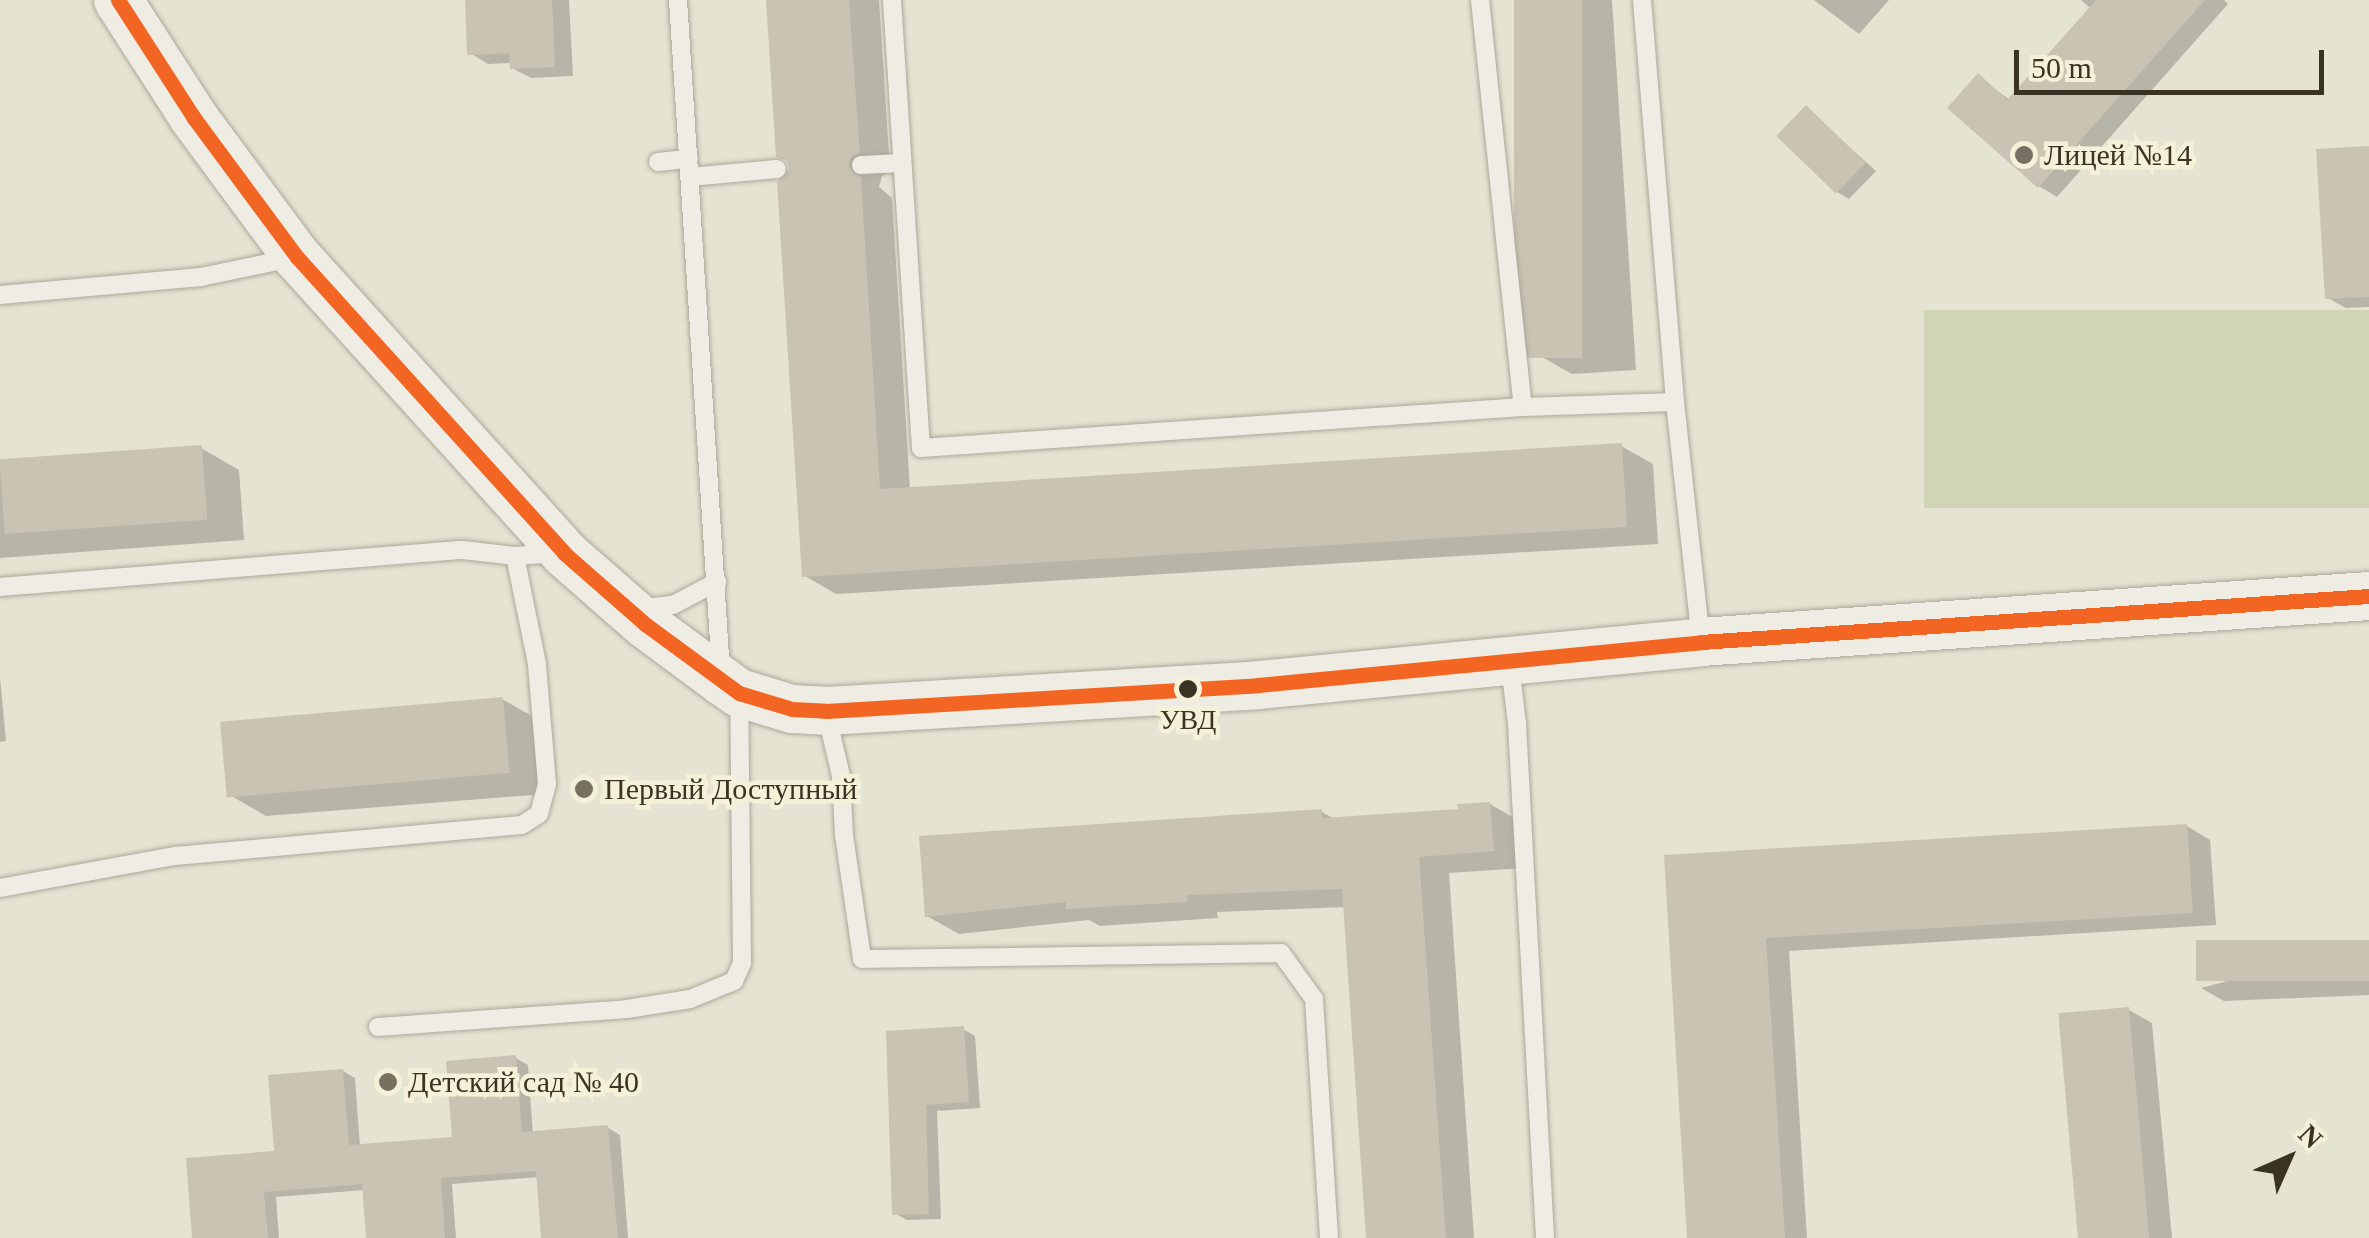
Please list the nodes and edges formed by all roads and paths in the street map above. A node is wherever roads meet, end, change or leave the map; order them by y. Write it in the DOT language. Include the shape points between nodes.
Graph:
graph roads {
  1 [pos="118,0"];
  2 [pos="678,0"];
  3 [pos="892,0"];
  4 [pos="1480,0"];
  5 [pos="1642,0"];
  6 [pos="658,162"];
  7 [pos="902,163"];
  8 [pos="861,164"];
  9 [pos="689,168"];
  10 [pos="776,169"];
  11 [pos="297,257"];
  12 [pos="0,295"];
  13 [pos="1674,402"];
  14 [pos="1523,407"];
  15 [pos="564,553"];
  16 [pos="514,556"];
  17 [pos="717,582"];
  18 [pos="0,587"];
  19 [pos="2369,596"];
  20 [pos="629,610"];
  21 [pos="1701,642"];
  22 [pos="1510,663"];
  23 [pos="730,687"];
  24 [pos="826,711"];
  25 [pos="0,888"];
  26 [pos="378,1026"];
  27 [pos="1328,1238"];
  28 [pos="1545,1238"];
  1 -- 11 [label="street" via="194,118"];
  2 -- 9 [label="lane"];
  3 -- 7 [label="lane"];
  4 -- 14 [label="lane"];
  5 -- 13 [label="lane"];
  6 -- 9 [label="lane"];
  7 -- 8 [label="lane"];
  7 -- 14 [label="lane" via="921,448"];
  9 -- 10 [label="lane"];
  9 -- 17 [label="lane"];
  11 -- 12 [label="lane" via="201,277"];
  11 -- 15 [label="street"];
  13 -- 14 [label="lane"];
  13 -- 21 [label="lane"];
  15 -- 16 [label="lane"];
  15 -- 20 [label="street"];
  16 -- 18 [label="lane" via="463,550"];
  16 -- 25 [label="lane" via="537,664 547,784 539,814 522,825 175,856"];
  17 -- 20 [label="lane" via="674,605"];
  17 -- 23 [label="lane"];
  19 -- 21 [label="street"];
  20 -- 23 [label="street"];
  21 -- 22 [label="street"];
  22 -- 24 [label="street"];
  22 -- 28 [label="lane"];
  23 -- 24 [label="street" via="792,709"];
  23 -- 26 [label="lane" via="742,963 734,981 690,999 627,1010"];
  24 -- 27 [label="lane" via="862,959 1280,953 1314,999"];
}
